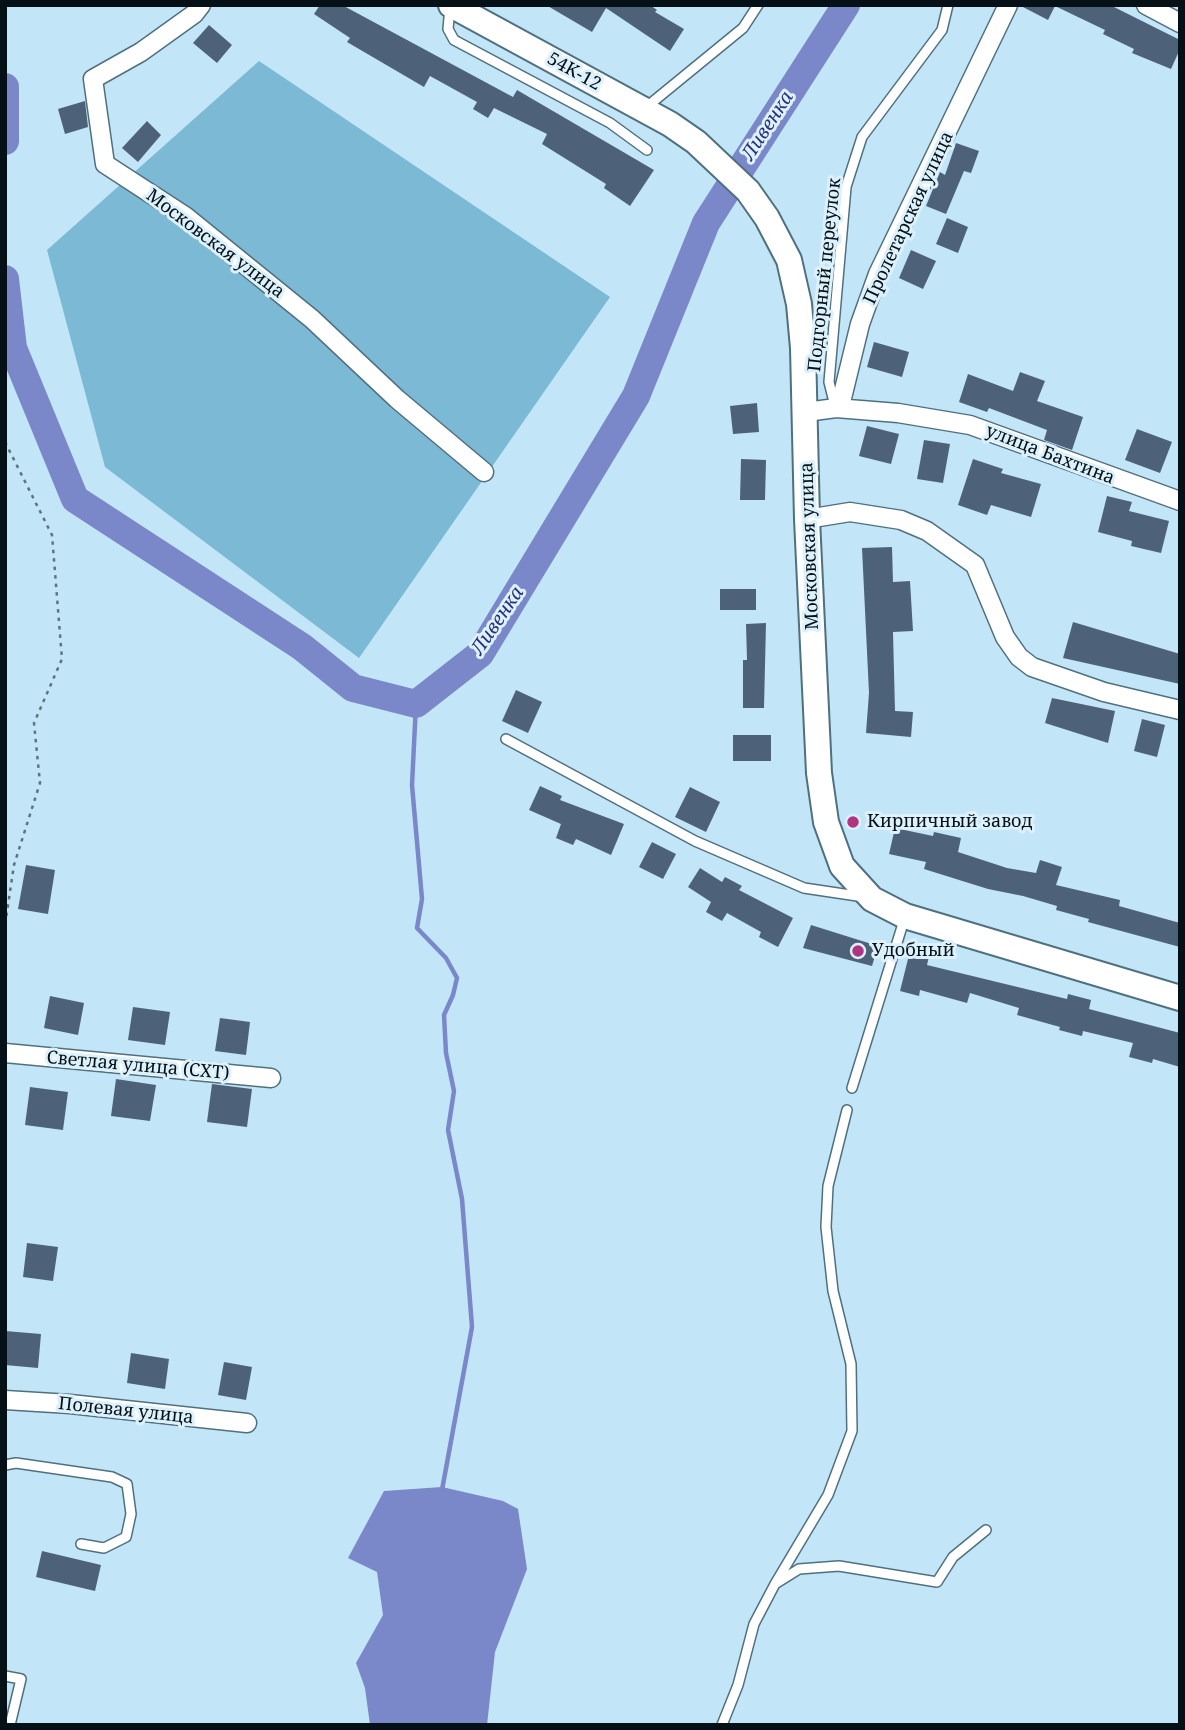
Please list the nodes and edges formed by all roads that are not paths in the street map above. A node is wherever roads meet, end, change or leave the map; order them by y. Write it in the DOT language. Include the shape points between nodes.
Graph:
graph roads {
  1 [pos="201,5"];
  2 [pos="451,5"];
  3 [pos="758,5"];
  4 [pos="948,5"];
  5 [pos="1008,5"];
  6 [pos="1146,5"];
  7 [pos="1180,23"];
  8 [pos="643,110"];
  9 [pos="647,150"];
  10 [pos="748,191"];
  11 [pos="836,408"];
  12 [pos="806,412"];
  13 [pos="484,472"];
  14 [pos="1180,501"];
  15 [pos="807,519"];
  16 [pos="1180,710"];
  17 [pos="506,738"];
  18 [pos="872,898"];
  19 [pos="905,916"];
  20 [pos="1180,998"];
  21 [pos="5,1053"];
  22 [pos="271,1078"];
  23 [pos="852,1088"];
  24 [pos="847,1110"];
  25 [pos="5,1400"];
  26 [pos="247,1423"];
  27 [pos="5,1465"];
  28 [pos="986,1530"];
  29 [pos="81,1544"];
  30 [pos="775,1584"];
  31 [pos="5,1676"];
  32 [pos="10,1725"];
  33 [pos="722,1725"];
  1 -- 13 [label="street, Московская улица" via="141,52 93,79 105,164 185,216 312,319 397,400"];
  2 -- 8 [label="street, 54K-12"];
  2 -- 9 [label="lane" via="448,29 454,40 610,123"];
  3 -- 8 [label="lane" via="743,28"];
  4 -- 11 [label="lane, Подгорный переулок" via="942,30 862,137 846,187 829,382"];
  5 -- 11 [label="street, Пролетарская улица" via="878,274 860,324 846,388"];
  6 -- 7 [label="street"];
  8 -- 10 [label="street, 54K-12" via="695,142"];
  10 -- 12 [label="street, Московская улица" via="789,260 799,304"];
  11 -- 12 [label="street"];
  11 -- 14 [label="street, улица Бахтина" via="970,425"];
  12 -- 15 [label="street, Московская улица"];
  15 -- 16 [label="street" via="850,512 901,520 927,531 975,565 1005,637 1032,667 1104,692"];
  15 -- 18 [label="street, Московская улица" via="826,822 842,866"];
  17 -- 18 [label="lane, Московская улица" via="695,841 804,888"];
  18 -- 19 [label="street, Московская улица"];
  19 -- 20 [label="street, Московская улица"];
  19 -- 23 [label="lane"];
  21 -- 22 [label="street, Светлая улица (СХТ)"];
  24 -- 30 [label="lane" via="828,1186 826,1227 833,1291 851,1364 852,1431 828,1495"];
  25 -- 26 [label="street, Полевая улица"];
  27 -- 29 [label="lane" via="112,1477 127,1484 131,1514 126,1537 104,1548"];
  28 -- 30 [label="lane" via="953,1557 937,1582 839,1566 799,1569"];
  30 -- 33 [label="lane" via="754,1624"];
  31 -- 32 [label="lane" via="21,1679"];
}
